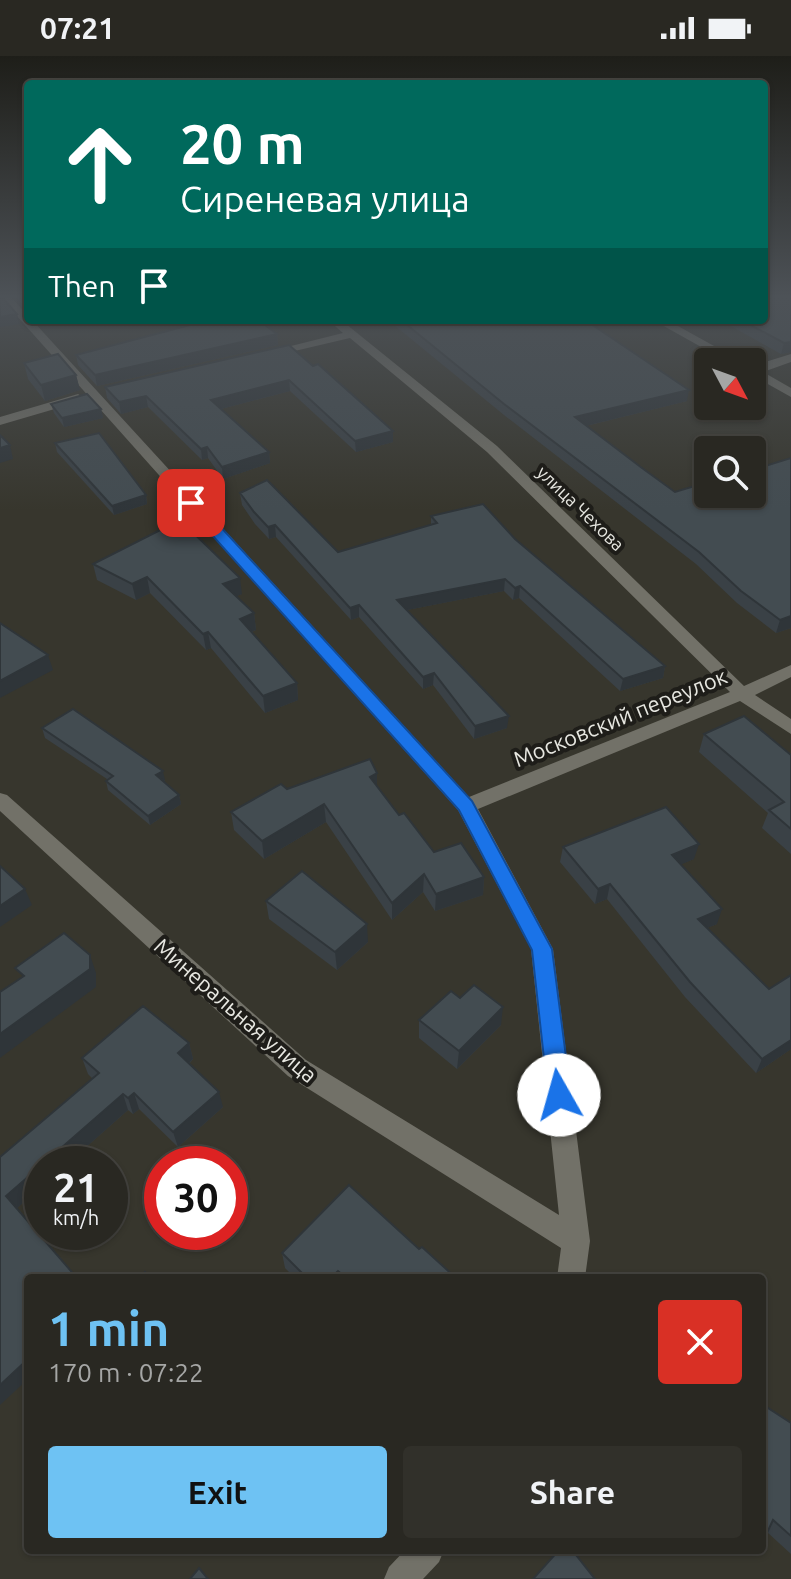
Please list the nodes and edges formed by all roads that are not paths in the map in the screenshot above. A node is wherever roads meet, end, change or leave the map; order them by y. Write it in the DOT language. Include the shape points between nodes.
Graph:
graph roads {
  1 [pos="79,368"];
  2 [pos="391,368"];
  3 [pos="766,379"];
  4 [pos="103,391"];
  5 [pos="791,393"];
  6 [pos="0,421"];
  7 [pos="791,670"];
  8 [pos="742,694"];
  9 [pos="791,728"];
  10 [pos="0,800"];
  11 [pos="466,806"];
  12 [pos="576,1241"];
  13 [pos="572,1274"];
  14 [pos="423,1554"];
  15 [pos="401,1579"];
  1 -- 4 [label="street"];
  2 -- 8 [label="street, улица Чехова" via="492,449"];
  3 -- 5 [label="street"];
  4 -- 6 [label="street"];
  4 -- 11 [label="street" via="210,525"];
  7 -- 8 [label="street, Московский переулок"];
  8 -- 9 [label="street, улица Чехова"];
  8 -- 11 [label="street, Московский переулок"];
  10 -- 12 [label="street, Минеральная улица" via="297,1068"];
  11 -- 12 [label="street" via="542,949"];
  12 -- 13 [label="street"];
  14 -- 15 [label="street"];
}
